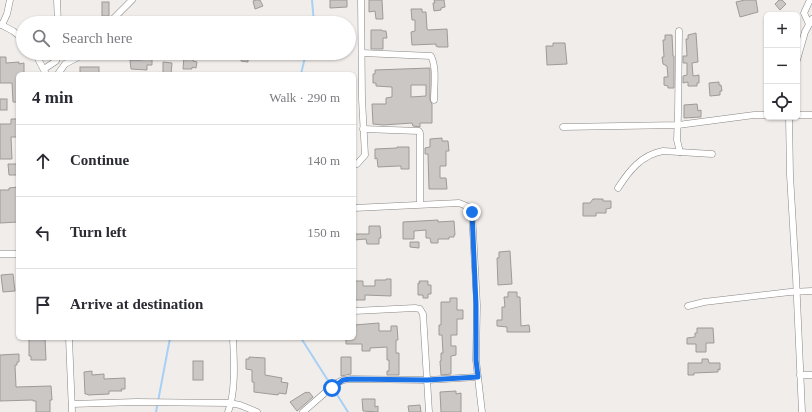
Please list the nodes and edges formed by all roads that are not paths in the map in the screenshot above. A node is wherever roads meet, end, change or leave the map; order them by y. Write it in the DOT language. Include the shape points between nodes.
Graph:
graph roads {
  1 [pos="10,0"];
  2 [pos="57,0"];
  3 [pos="132,0"];
  4 [pos="361,0"];
  5 [pos="810,0"];
  6 [pos="58,16"];
  7 [pos="116,16"];
  8 [pos="811,21"];
  9 [pos="1,25"];
  10 [pos="679,31"];
  11 [pos="16,33"];
  12 [pos="800,48"];
  13 [pos="362,53"];
  14 [pos="39,60"];
  15 [pos="56,60"];
  16 [pos="73,60"];
  17 [pos="45,72"];
  18 [pos="59,72"];
  19 [pos="434,100"];
  20 [pos="764,115"];
  21 [pos="800,115"];
  22 [pos="812,115"];
  23 [pos="789,120"];
  24 [pos="678,125"];
  25 [pos="563,126"];
  26 [pos="363,129"];
  27 [pos="680,152"];
  28 [pos="712,154"];
  29 [pos="356,164"];
  30 [pos="618,188"];
  31 [pos="420,204"];
  32 [pos="356,208"];
  33 [pos="0,254"];
  34 [pos="16,254"];
  35 [pos="812,291"];
  36 [pos="797,292"];
  37 [pos="688,306"];
  38 [pos="356,311"];
  39 [pos="69,340"];
  40 [pos="233,340"];
  41 [pos="800,375"];
  42 [pos="812,375"];
  43 [pos="478,377"];
  44 [pos="427,380"];
  45 [pos="72,404"];
  46 [pos="231,404"];
  47 [pos="72,412"];
  48 [pos="228,412"];
  49 [pos="257,412"];
  50 [pos="303,412"];
  51 [pos="429,412"];
  52 [pos="482,412"];
  53 [pos="802,412"];
  1 -- 9 [label="street"];
  2 -- 6 [label="street"];
  3 -- 7 [label="street"];
  4 -- 13 [label="street"];
  5 -- 8 [label="street" via="804,13"];
  8 -- 12 [label="street"];
  9 -- 11 [label="street"];
  10 -- 24 [label="street"];
  13 -- 19 [label="street" via="431,56 434,63"];
  13 -- 26 [label="street"];
  14 -- 17 [label="street"];
  15 -- 17 [label="street"];
  16 -- 18 [label="street" via="65,64"];
  20 -- 24 [label="street"];
  21 -- 22 [label="street"];
  23 -- 36 [label="street"];
  24 -- 25 [label="street"];
  24 -- 27 [label="street" via="677,145"];
  26 -- 29 [label="street" via="365,155"];
  26 -- 31 [label="street" via="419,131"];
  27 -- 28 [label="street"];
  27 -- 30 [label="street" via="662,151 649,155 630,171"];
  31 -- 32 [label="street"];
  31 -- 43 [label="street" via="460,203 469,207 472,212"];
  33 -- 34 [label="street"];
  35 -- 36 [label="street"];
  36 -- 37 [label="street"];
  36 -- 41 [label="street"];
  38 -- 44 [label="street" via="420,309 423,314"];
  39 -- 45 [label="street"];
  40 -- 46 [label="street"];
  41 -- 42 [label="street"];
  41 -- 53 [label="street"];
  43 -- 44 [label="street"];
  43 -- 52 [label="street"];
  44 -- 50 [label="street" via="343,380"];
  44 -- 51 [label="street"];
  45 -- 46 [label="street"];
  45 -- 47 [label="street"];
  46 -- 48 [label="street"];
  46 -- 49 [label="street"];
}
